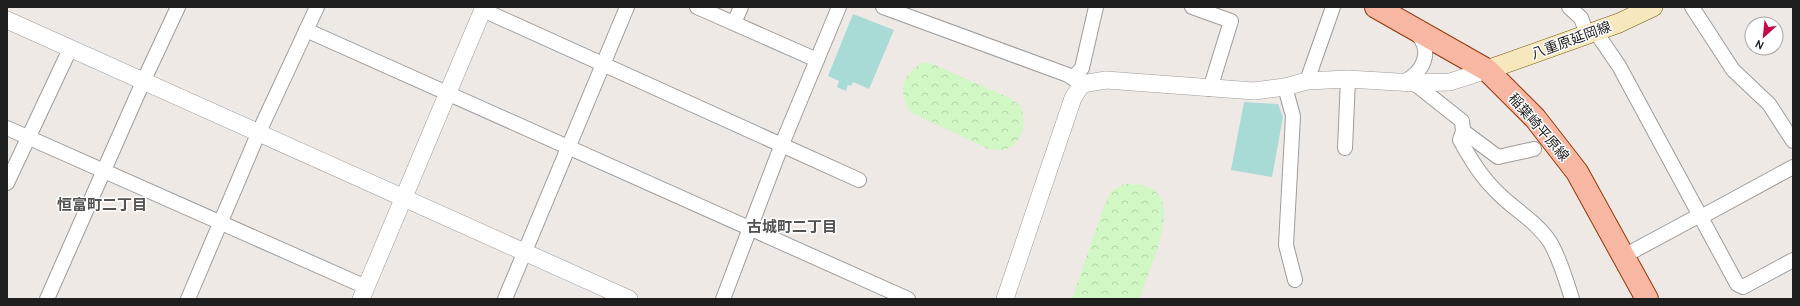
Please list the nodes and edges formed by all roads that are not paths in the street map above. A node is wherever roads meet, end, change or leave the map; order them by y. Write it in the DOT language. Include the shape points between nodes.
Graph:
graph roads {
  1 [pos="178,7"];
  2 [pos="317,7"];
  3 [pos="627,7"];
  4 [pos="697,7"];
  5 [pos="741,7"];
  6 [pos="840,7"];
  7 [pos="883,7"];
  8 [pos="1096,7"];
  9 [pos="1192,7"];
  10 [pos="1333,7"];
  11 [pos="1376,7"];
  12 [pos="1569,7"];
  13 [pos="1654,7"];
  14 [pos="1692,7"];
  15 [pos="483,9"];
  16 [pos="7,20"];
  17 [pos="734,23"];
  18 [pos="1406,24"];
  19 [pos="306,30"];
  20 [pos="1591,33"];
  21 [pos="70,49"];
  22 [pos="817,60"];
  23 [pos="604,65"];
  24 [pos="1487,70"];
  25 [pos="1348,79"];
  26 [pos="1307,80"];
  27 [pos="1078,81"];
  28 [pos="143,82"];
  29 [pos="1408,83"];
  30 [pos="1286,87"];
  31 [pos="1210,89"];
  32 [pos="448,93"];
  33 [pos="7,128"];
  34 [pos="1463,131"];
  35 [pos="258,134"];
  36 [pos="28,137"];
  37 [pos="1793,141"];
  38 [pos="782,144"];
  39 [pos="568,147"];
  40 [pos="1345,148"];
  41 [pos="1534,149"];
  42 [pos="1793,167"];
  43 [pos="104,171"];
  44 [pos="859,180"];
  45 [pos="7,183"];
  46 [pos="404,198"];
  47 [pos="1700,216"];
  48 [pos="221,223"];
  49 [pos="750,228"];
  50 [pos="524,252"];
  51 [pos="1624,256"];
  52 [pos="1793,260"];
  53 [pos="1295,280"];
  54 [pos="364,293"];
  55 [pos="47,299"];
  56 [pos="188,299"];
  57 [pos="505,299"];
  58 [pos="629,299"];
  59 [pos="723,299"];
  60 [pos="908,299"];
  61 [pos="1005,299"];
  62 [pos="1572,299"];
  63 [pos="1647,299"];
  1 -- 28 [label="street"];
  2 -- 19 [label="street"];
  3 -- 23 [label="street"];
  4 -- 17 [label="street"];
  5 -- 17 [label="street"];
  6 -- 22 [label="street"];
  7 -- 27 [label="street"];
  8 -- 27 [label="street"];
  9 -- 31 [label="street" via="1231,22"];
  10 -- 26 [label="street"];
  11 -- 18 [label="main road, 稲葉崎平原線"];
  12 -- 20 [label="street" via="1581,18"];
  13 -- 20 [label="main road, 八重原延岡線"];
  14 -- 37 [label="street" via="1733,70 1769,104"];
  15 -- 23 [label="street"];
  15 -- 32 [label="street"];
  16 -- 21 [label="street"];
  17 -- 22 [label="street"];
  18 -- 24 [label="main road, 稲葉崎平原線"];
  18 -- 29 [label="street" via="1422,38 1425,56 1420,70"];
  19 -- 32 [label="street"];
  19 -- 35 [label="street"];
  20 -- 24 [label="main road, 八重原延岡線"];
  20 -- 47 [label="street" via="1619,66"];
  21 -- 28 [label="street"];
  21 -- 36 [label="street"];
  22 -- 38 [label="street"];
  23 -- 38 [label="street"];
  23 -- 39 [label="street"];
  24 -- 29 [label="street" via="1450,82"];
  24 -- 51 [label="main road, 稲葉崎平原線" via="1535,118 1577,172"];
  25 -- 26 [label="street"];
  25 -- 29 [label="street"];
  25 -- 40 [label="street"];
  26 -- 30 [label="street"];
  27 -- 31 [label="street" via="1106,80"];
  27 -- 61 [label="street"];
  28 -- 35 [label="street"];
  28 -- 43 [label="street"];
  29 -- 34 [label="street" via="1462,121"];
  30 -- 31 [label="street" via="1254,91"];
  30 -- 53 [label="street" via="1293,116 1286,245"];
  32 -- 39 [label="street"];
  32 -- 46 [label="street"];
  33 -- 36 [label="street"];
  34 -- 41 [label="street" via="1498,157"];
  34 -- 62 [label="street" via="1460,140 1480,174 1538,228 1549,242 1558,258"];
  35 -- 46 [label="street"];
  35 -- 48 [label="street"];
  36 -- 43 [label="street"];
  36 -- 45 [label="street"];
  38 -- 44 [label="street"];
  38 -- 49 [label="street"];
  39 -- 49 [label="street"];
  39 -- 50 [label="street"];
  42 -- 47 [label="street"];
  43 -- 48 [label="street"];
  43 -- 55 [label="street"];
  46 -- 50 [label="street"];
  46 -- 54 [label="street"];
  47 -- 51 [label="street"];
  47 -- 52 [label="street" via="1737,284 1744,287"];
  48 -- 54 [label="street"];
  48 -- 56 [label="street"];
  49 -- 59 [label="street"];
  49 -- 60 [label="street"];
  50 -- 57 [label="street"];
  50 -- 58 [label="street"];
  51 -- 63 [label="main road, 稲葉崎平原線"];
}
